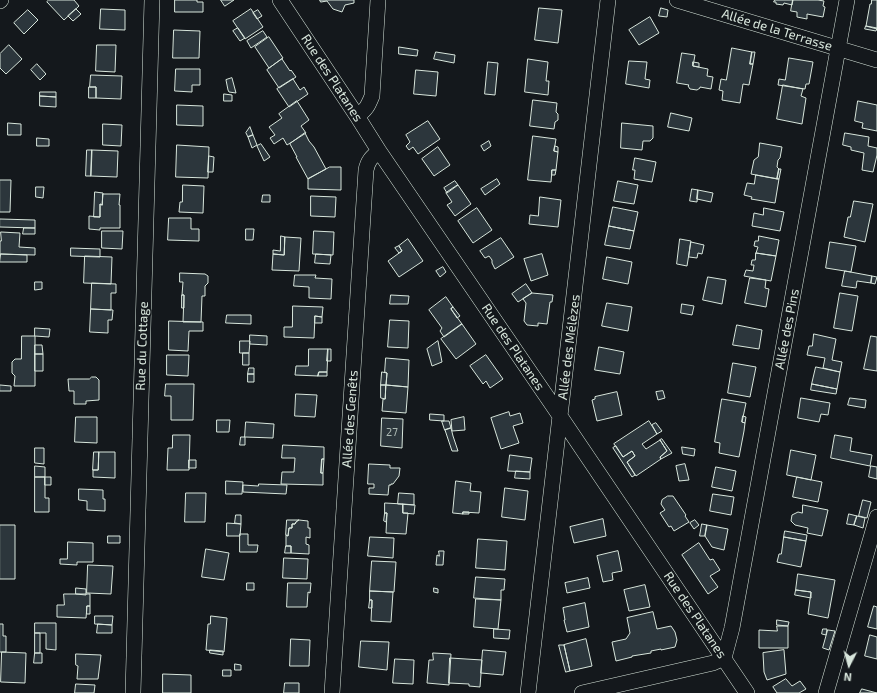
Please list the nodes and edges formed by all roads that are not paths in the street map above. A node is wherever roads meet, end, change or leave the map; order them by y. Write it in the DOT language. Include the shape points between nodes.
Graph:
graph roads {
  1 [pos="152,0"];
  2 [pos="280,0"];
  3 [pos="378,0"];
  4 [pos="608,0"];
  5 [pos="678,0"];
  6 [pos="847,0"];
  7 [pos="839,48"];
  8 [pos="877,60"];
  9 [pos="357,116"];
  10 [pos="379,151"];
  11 [pos="560,416"];
  12 [pos="877,517"];
  13 [pos="724,658"];
  14 [pos="133,693"];
  15 [pos="332,693"];
  16 [pos="528,693"];
  17 [pos="582,693"];
  18 [pos="747,693"];
  19 [pos="826,693"];
  1 -- 14 [label="street, Rue du Cottage"];
  2 -- 9 [label="street, Rue des Platanes"];
  3 -- 9 [label="street" via="372,96 367,108"];
  4 -- 11 [label="street, Allée des Mélèzes"];
  5 -- 7 [label="street, Allée de la Terrasse"];
  6 -- 7 [label="street, Allée des Pins"];
  7 -- 8 [label="street, Allée de la Terrasse"];
  7 -- 13 [label="street, Allée des Pins" via="732,628"];
  9 -- 10 [label="street, Rue des Platanes"];
  10 -- 11 [label="street, Rue des Platanes"];
  10 -- 15 [label="street, Allée des Genêts" via="367,163 366,170"];
  11 -- 13 [label="street, Rue des Platanes"];
  11 -- 16 [label="street, Allée des Mélèzes"];
  12 -- 19 [label="street"];
  13 -- 17 [label="street" via="713,663"];
  13 -- 18 [label="street, Rue des Platanes"];
}
